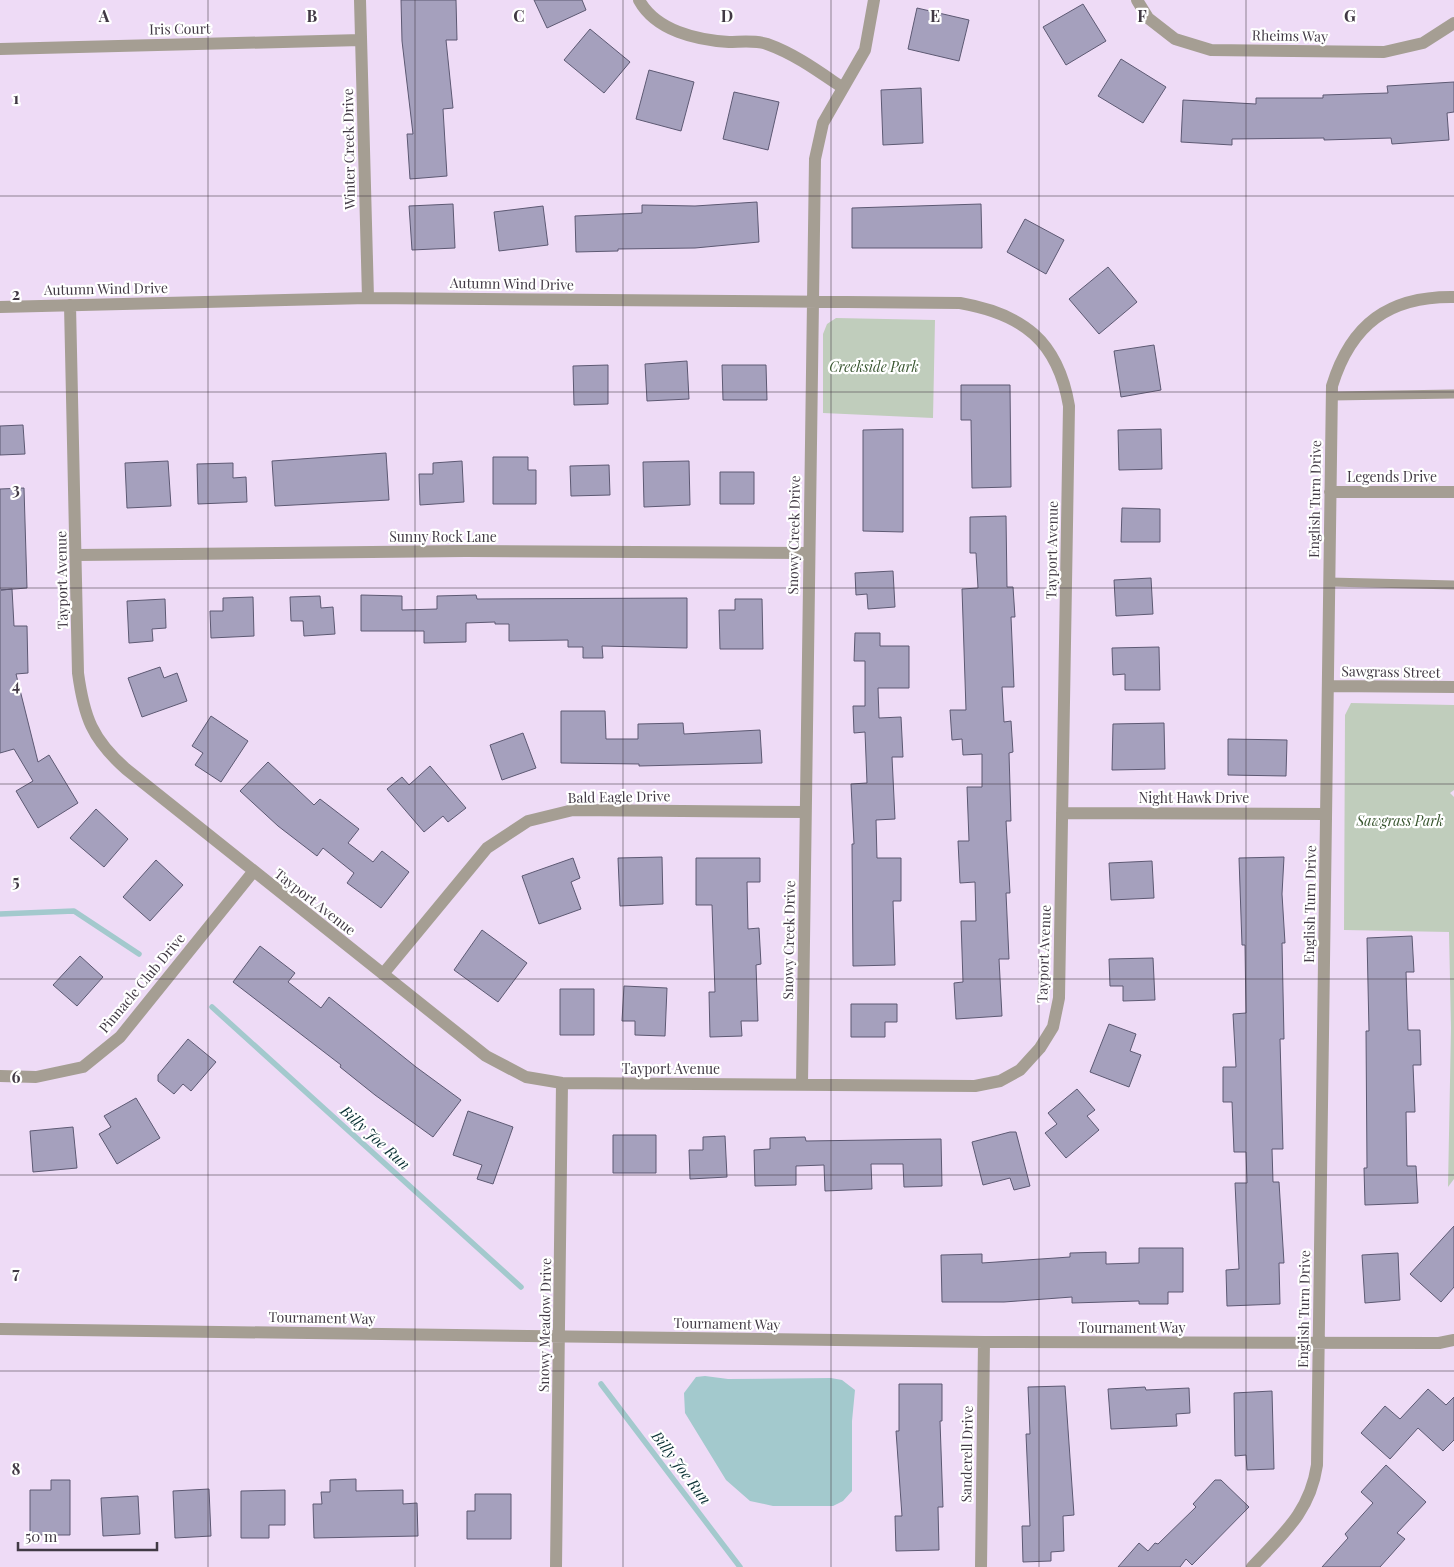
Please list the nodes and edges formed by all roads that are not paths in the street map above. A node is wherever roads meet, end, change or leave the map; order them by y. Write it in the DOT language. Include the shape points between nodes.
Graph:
graph roads {
  1 [pos="360,0"];
  2 [pos="639,0"];
  3 [pos="874,0"];
  4 [pos="1137,0"];
  5 [pos="1454,23"];
  6 [pos="361,40"];
  7 [pos="0,49"];
  8 [pos="842,88"];
  9 [pos="1454,297"];
  10 [pos="368,298"];
  11 [pos="813,302"];
  12 [pos="70,305"];
  13 [pos="0,307"];
  14 [pos="1020,322"];
  15 [pos="1454,394"];
  16 [pos="1332,396"];
  17 [pos="1330,492"];
  18 [pos="1454,492"];
  19 [pos="809,553"];
  20 [pos="76,555"];
  21 [pos="1329,582"];
  22 [pos="1454,585"];
  23 [pos="1328,686"];
  24 [pos="1454,688"];
  25 [pos="805,812"];
  26 [pos="1062,813"];
  27 [pos="1326,814"];
  28 [pos="253,872"];
  29 [pos="383,974"];
  30 [pos="0,1076"];
  31 [pos="562,1083"];
  32 [pos="802,1084"];
  33 [pos="0,1329"];
  34 [pos="559,1337"];
  35 [pos="1454,1340"];
  36 [pos="984,1342"];
  37 [pos="1319,1344"];
  38 [pos="556,1567"];
  39 [pos="981,1567"];
  40 [pos="1252,1567"];
  1 -- 6 [label="street, Winter Creek Drive"];
  2 -- 8 [label="street" via="673,30 712,41 764,43 797,57"];
  3 -- 8 [label="street, Snowy Creek Drive" via="865,50"];
  4 -- 5 [label="street, Rheims Way" via="1148,18 1175,39 1211,50 1384,52 1423,43"];
  6 -- 7 [label="street, Iris Court"];
  6 -- 10 [label="street, Winter Creek Drive"];
  8 -- 11 [label="street, Snowy Creek Drive" via="823,123 815,159"];
  9 -- 16 [label="street, English Turn Drive" via="1418,299 1401,304 1365,324 1343,355 1332,386"];
  10 -- 11 [label="street, Autumn Wind Drive"];
  10 -- 12 [label="street, Autumn Wind Drive"];
  11 -- 14 [label="street, Autumn Wind Drive" via="960,303 1006,314"];
  11 -- 19 [label="street, Snowy Creek Drive"];
  12 -- 13 [label="street, Autumn Wind Drive"];
  12 -- 20 [label="street, Tayport Avenue"];
  14 -- 26 [label="street, Tayport Avenue" via="1037,335 1052,354 1069,406"];
  15 -- 16 [label="lane"];
  16 -- 17 [label="street, English Turn Drive"];
  17 -- 18 [label="street, Legends Drive"];
  17 -- 21 [label="street, English Turn Drive"];
  19 -- 20 [label="street, Sunny Rock Lane" via="465,551"];
  19 -- 25 [label="street, Snowy Creek Drive"];
  20 -- 28 [label="street, Tayport Avenue" via="78,673 82,702 91,726 106,751 119,763"];
  21 -- 22 [label="lane"];
  21 -- 23 [label="street, English Turn Drive"];
  23 -- 24 [label="street, Sawgrass Street"];
  23 -- 27 [label="street, English Turn Drive"];
  25 -- 29 [label="street, Bald Eagle Drive" via="573,810 528,821 487,848"];
  25 -- 32 [label="street, Snowy Creek Drive"];
  26 -- 27 [label="street, Night Hawk Drive"];
  26 -- 32 [label="street, Tayport Avenue" via="1059,998 1053,1027 1020,1070 1000,1081 975,1086"];
  27 -- 37 [label="street, English Turn Drive"];
  28 -- 29 [label="street, Tayport Avenue"];
  28 -- 30 [label="street, Pinnacle Club Drive" via="113,1043 83,1067 36,1077"];
  29 -- 31 [label="street, Tayport Avenue" via="486,1056 526,1077"];
  31 -- 32 [label="street, Tayport Avenue"];
  31 -- 34 [label="street, Snowy Meadow Drive"];
  33 -- 34 [label="street, Tournament Way"];
  34 -- 36 [label="street, Tournament Way"];
  34 -- 38 [label="street, Snowy Meadow Drive"];
  35 -- 37 [label="street, Tournament Way" via="1439,1344"];
  36 -- 37 [label="street, Tournament Way"];
  36 -- 39 [label="street, Sanderell Drive"];
  37 -- 40 [label="street, English Turn Drive" via="1318,1452 1311,1492 1297,1519"];
}
